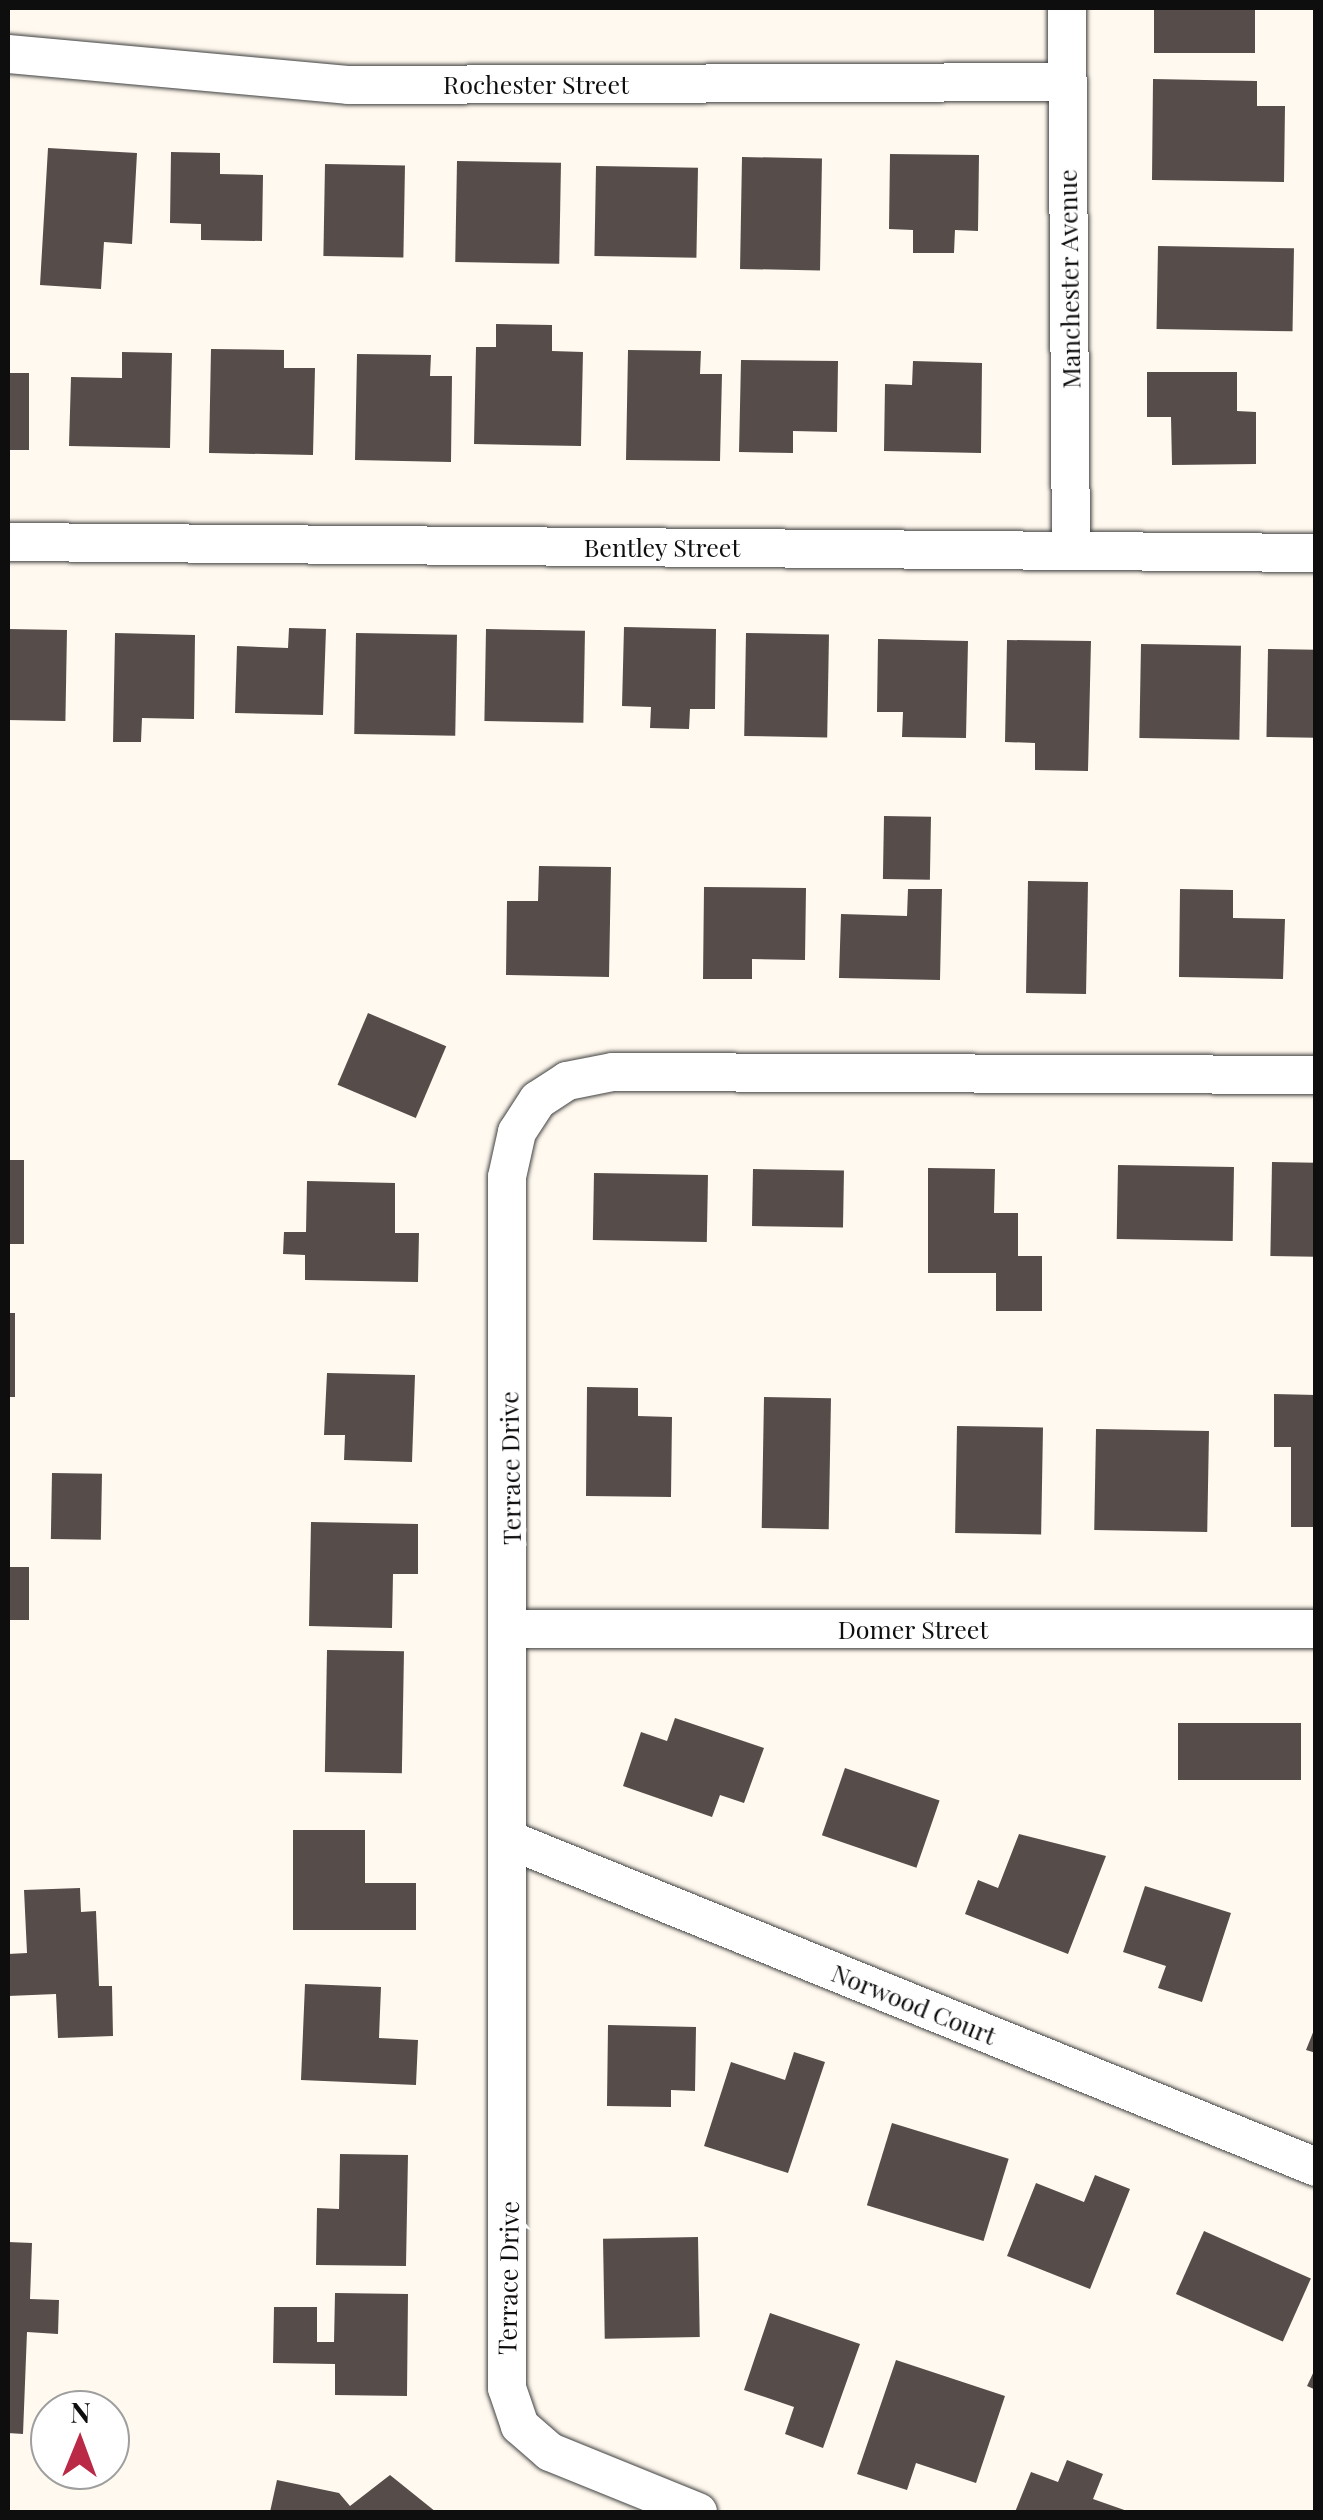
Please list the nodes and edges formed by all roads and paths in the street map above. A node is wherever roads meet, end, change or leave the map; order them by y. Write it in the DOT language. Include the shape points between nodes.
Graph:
graph roads {
  1 [pos="1067,8"];
  2 [pos="8,54"];
  3 [pos="1067,82"];
  4 [pos="8,542"];
  5 [pos="1072,550"];
  6 [pos="1316,553"];
  7 [pos="1316,1076"];
  8 [pos="1316,1629"];
  9 [pos="511,1630"];
  10 [pos="512,1841"];
  11 [pos="1316,2168"];
  12 [pos="698,2512"];
  1 -- 3 [label="street, Manchester Avenue"];
  2 -- 3 [label="street, Rochester Street" via="348,85"];
  3 -- 5 [label="street, Manchester Avenue"];
  4 -- 5 [label="street, Bentley Street"];
  5 -- 6 [label="street, Bentley Street"];
  7 -- 9 [label="street, Terrace Drive" via="613,1072 567,1081 538,1100 517,1132 507,1176"];
  8 -- 9 [label="street, Domer Street"];
  9 -- 10 [label="street, Terrace Drive"];
  10 -- 11 [label="street, Norwood Court"];
  10 -- 12 [label="street, Terrace Drive" via="507,2388 520,2426 550,2452"];
}
